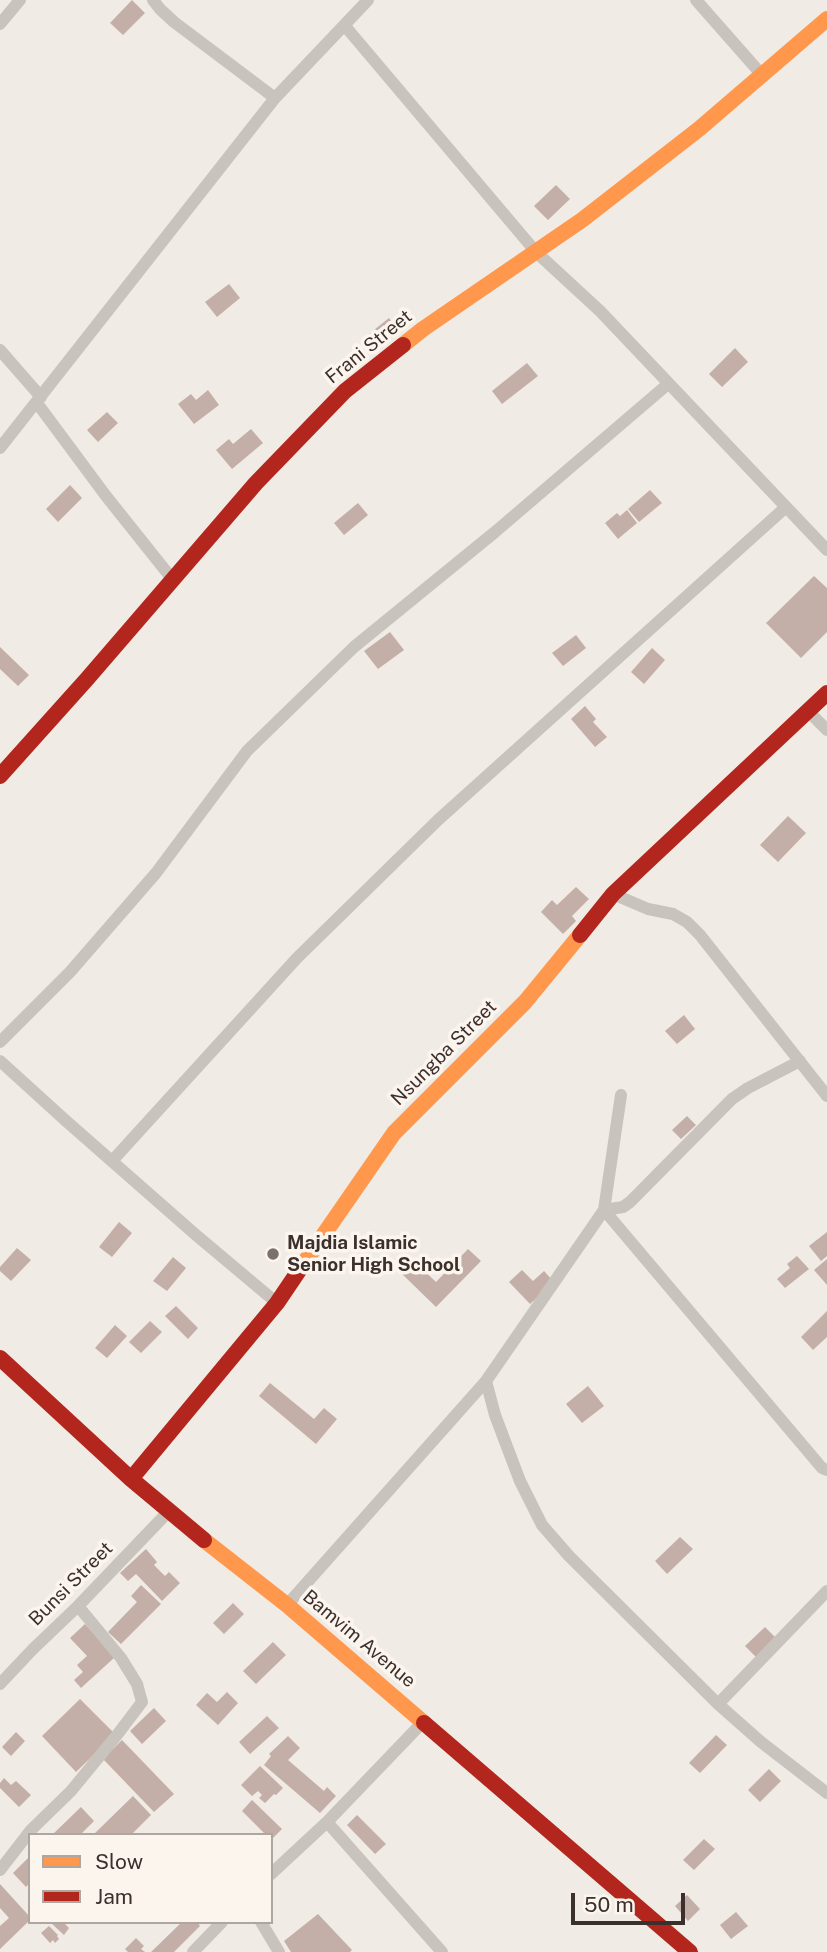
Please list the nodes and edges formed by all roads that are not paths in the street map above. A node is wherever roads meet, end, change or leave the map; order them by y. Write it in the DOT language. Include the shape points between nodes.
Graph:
graph roads {
  1 [pos="20,0"];
  2 [pos="153,0"];
  3 [pos="368,0"];
  4 [pos="696,0"];
  5 [pos="827,19"];
  6 [pos="0,24"];
  7 [pos="345,26"];
  8 [pos="762,75"];
  9 [pos="275,98"];
  10 [pos="536,252"];
  11 [pos="0,350"];
  12 [pos="668,384"];
  13 [pos="39,400"];
  14 [pos="0,449"];
  15 [pos="786,507"];
  16 [pos="827,550"];
  17 [pos="173,580"];
  18 [pos="827,693"];
  19 [pos="808,711"];
  20 [pos="827,730"];
  21 [pos="0,776"];
  22 [pos="613,894"];
  23 [pos="0,1042"];
  24 [pos="0,1060"];
  25 [pos="800,1061"];
  26 [pos="621,1095"];
  27 [pos="827,1096"];
  28 [pos="112,1161"];
  29 [pos="604,1210"];
  30 [pos="277,1303"];
  31 [pos="0,1358"];
  32 [pos="486,1381"];
  33 [pos="827,1470"];
  34 [pos="131,1479"];
  35 [pos="169,1511"];
  36 [pos="827,1591"];
  37 [pos="287,1605"];
  38 [pos="78,1606"];
  39 [pos="0,1684"];
  40 [pos="718,1704"];
  41 [pos="423,1722"];
  42 [pos="827,1793"];
  43 [pos="327,1822"];
  44 [pos="30,1833"];
  45 [pos="28,1835"];
  46 [pos="0,1870"];
  47 [pos="273,1872"];
  48 [pos="220,1924"];
  49 [pos="262,1924"];
  50 [pos="193,1952"];
  51 [pos="279,1952"];
  52 [pos="442,1952"];
  53 [pos="690,1952"];
  1 -- 6 [label="street"];
  2 -- 9 [label="street" via="174,22"];
  3 -- 7 [label="street"];
  4 -- 8 [label="street"];
  5 -- 8 [label="street, Frani Street"];
  7 -- 9 [label="street"];
  7 -- 10 [label="street"];
  8 -- 10 [label="street, Frani Street" via="699,129"];
  9 -- 13 [label="street"];
  10 -- 12 [label="street" via="600,311"];
  10 -- 17 [label="street, Frani Street" via="423,329 345,391 256,483"];
  11 -- 13 [label="street"];
  12 -- 15 [label="street"];
  12 -- 23 [label="street" via="354,646 247,751 156,873"];
  13 -- 14 [label="street"];
  13 -- 17 [label="street" via="106,496"];
  15 -- 16 [label="street"];
  15 -- 28 [label="street" via="429,829 297,958"];
  17 -- 21 [label="street, Frani Street"];
  18 -- 19 [label="street, Nsungba Street"];
  19 -- 20 [label="street"];
  19 -- 22 [label="street, Nsungba Street"];
  22 -- 25 [label="street" via="687,922"];
  22 -- 30 [label="street, Nsungba Street" via="525,1002 394,1133"];
  24 -- 28 [label="street"];
  25 -- 27 [label="street"];
  25 -- 29 [label="street" via="732,1099 630,1202"];
  26 -- 29 [label="street"];
  28 -- 30 [label="street"];
  29 -- 32 [label="street"];
  29 -- 33 [label="street"];
  30 -- 34 [label="street, Nsungba Street"];
  31 -- 34 [label="street, Bamvim Avenue"];
  32 -- 37 [label="street"];
  32 -- 40 [label="street" via="520,1481 542,1525"];
  34 -- 35 [label="street, Bamvim Avenue"];
  35 -- 37 [label="street, Bamvim Avenue"];
  35 -- 38 [label="street, Bunsi Street"];
  36 -- 40 [label="street"];
  37 -- 41 [label="street, Bamvim Avenue"];
  38 -- 39 [label="street, Bunsi Street"];
  38 -- 44 [label="street" via="121,1658 138,1684 142,1702 71,1791"];
  40 -- 42 [label="street"];
  41 -- 43 [label="street"];
  41 -- 53 [label="street, Bamvim Avenue"];
  43 -- 47 [label="street"];
  43 -- 52 [label="street"];
  45 -- 46 [label="street"];
  48 -- 50 [label="street"];
  49 -- 51 [label="street"];
}
